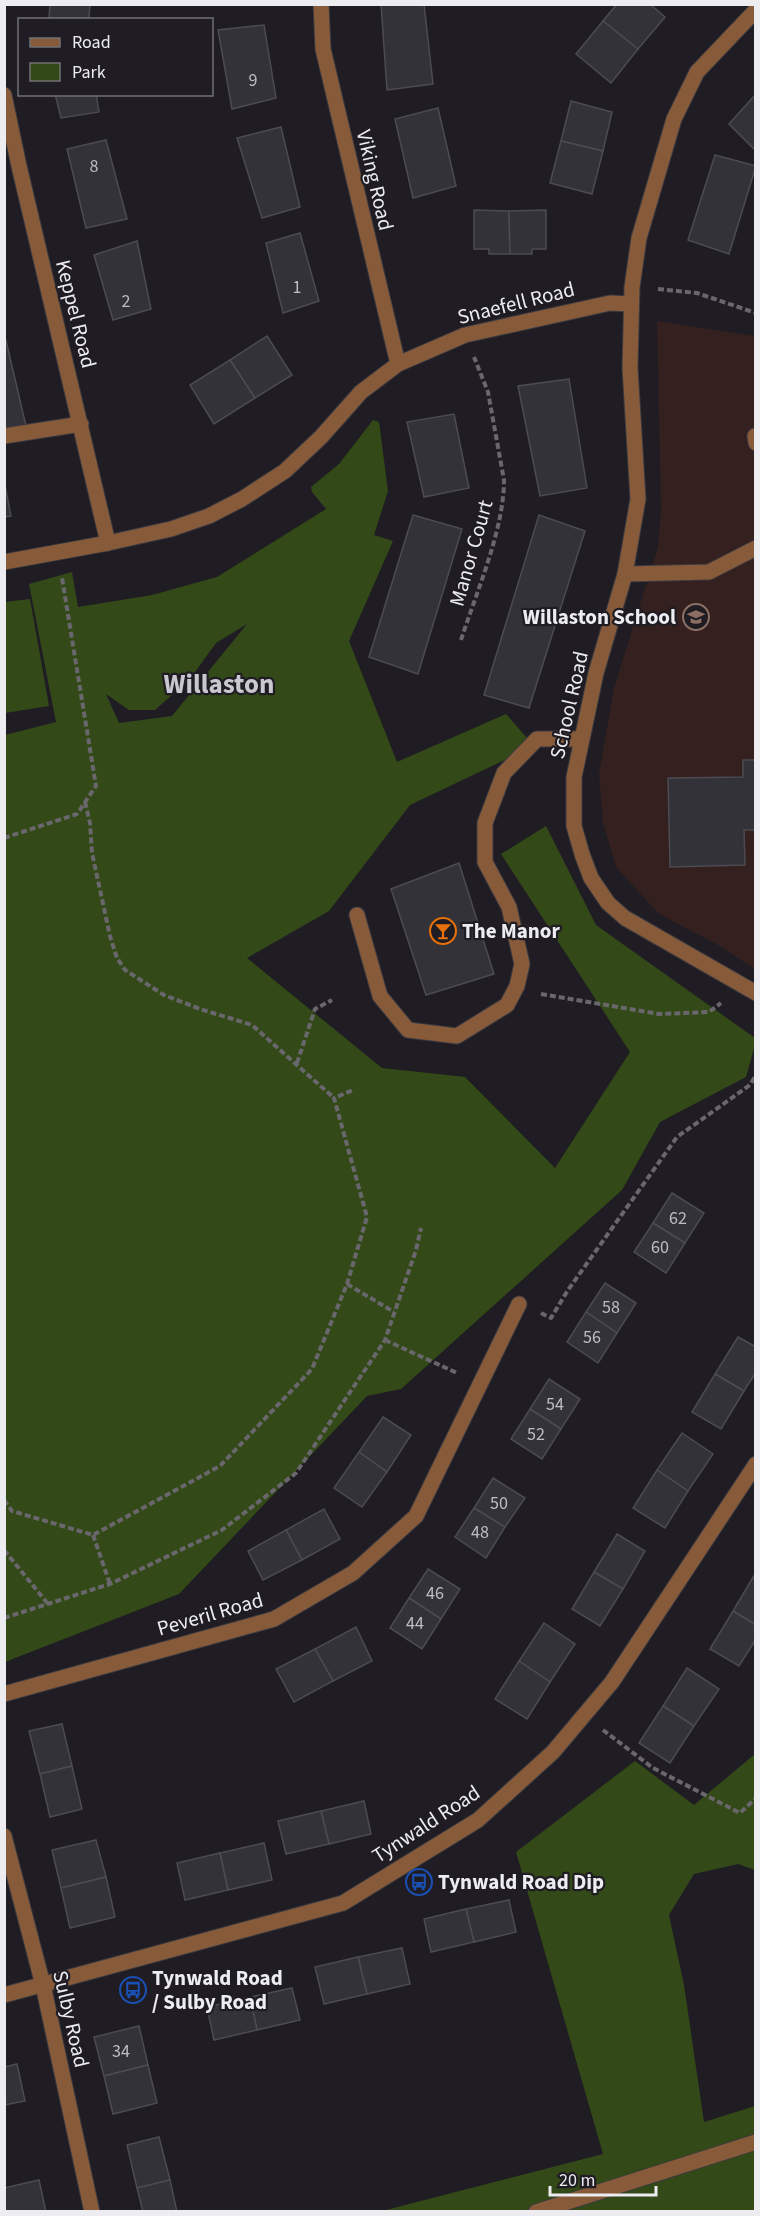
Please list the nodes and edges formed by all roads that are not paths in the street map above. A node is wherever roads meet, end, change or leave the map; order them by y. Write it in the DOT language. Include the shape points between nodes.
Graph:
graph roads {
  1 [pos="321,4"];
  2 [pos="756,10"];
  3 [pos="4,95"];
  4 [pos="12,168"];
  5 [pos="632,304"];
  6 [pos="398,364"];
  7 [pos="81,424"];
  8 [pos="4,436"];
  9 [pos="755,436"];
  10 [pos="756,443"];
  11 [pos="108,543"];
  12 [pos="756,548"];
  13 [pos="4,562"];
  14 [pos="625,574"];
  15 [pos="582,740"];
  16 [pos="357,915"];
  17 [pos="750,990"];
  18 [pos="519,1304"];
  19 [pos="756,1464"];
  20 [pos="4,1694"];
  21 [pos="4,1836"];
  22 [pos="43,1985"];
  23 [pos="4,1995"];
  24 [pos="756,2142"];
  25 [pos="92,2211"];
  26 [pos="536,2211"];
  1 -- 6 [label="street, Viking Road" via="323,49"];
  2 -- 5 [label="street" via="697,72 674,119 639,238"];
  3 -- 4 [label="street, Keppel Road"];
  4 -- 7 [label="street, Keppel Road"];
  5 -- 6 [label="street, Snaefell Road" via="610,303 465,335"];
  5 -- 14 [label="street, School Road" via="630,368 638,499"];
  6 -- 11 [label="street, Snaefell Road" via="361,392 285,471 242,499 171,529"];
  7 -- 8 [label="street"];
  7 -- 11 [label="street, Keppel Road"];
  9 -- 10 [label="street"];
  11 -- 13 [label="street, Snaefell Road"];
  12 -- 14 [label="street" via="709,572"];
  14 -- 15 [label="street, School Road" via="596,673"];
  15 -- 16 [label="street" via="537,739 504,772 485,824 485,862 509,908 522,964 518,986 507,1005 457,1036 408,1030 380,996"];
  15 -- 17 [label="street, School Road" via="573,777 574,826 591,878 625,918"];
  18 -- 20 [label="street, Peveril Road" via="416,1516 353,1574 274,1619"];
  19 -- 22 [label="street, Tynwald Road" via="612,1682 553,1752 478,1820 343,1903"];
  21 -- 22 [label="street, Sulby Road"];
  22 -- 23 [label="street, Tynwald Road"];
  22 -- 25 [label="street, Sulby Road"];
  24 -- 26 [label="street"];
}
